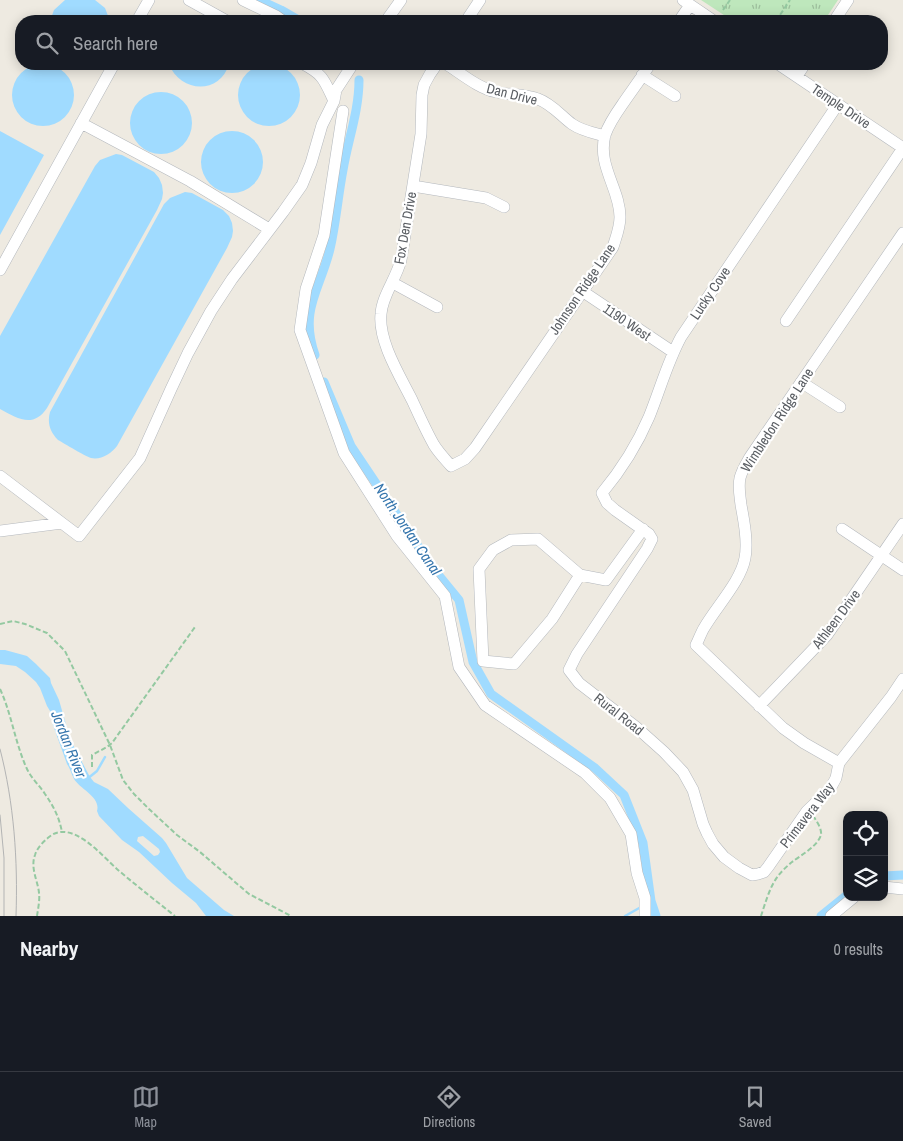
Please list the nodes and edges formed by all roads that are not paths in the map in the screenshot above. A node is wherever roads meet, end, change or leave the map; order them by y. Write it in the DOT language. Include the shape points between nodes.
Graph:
graph roads {
  1 [pos="149,0"];
  2 [pos="189,0"];
  3 [pos="243,0"];
  4 [pos="400,0"];
  5 [pos="480,0"];
  6 [pos="848,0"];
  7 [pos="686,2"];
  8 [pos="140,15"];
  9 [pos="217,15"];
  10 [pos="274,15"];
  11 [pos="390,15"];
  12 [pos="470,15"];
  13 [pos="681,15"];
  14 [pos="705,15"];
  15 [pos="838,15"];
  16 [pos="111,70"];
  17 [pos="315,70"];
  18 [pos="348,70"];
  19 [pos="358,70"];
  20 [pos="433,70"];
  21 [pos="456,70"];
  22 [pos="646,70"];
  23 [pos="788,70"];
  24 [pos="801,70"];
  25 [pos="642,75"];
  26 [pos="797,76"];
  27 [pos="675,96"];
  28 [pos="334,101"];
  29 [pos="838,104"];
  30 [pos="343,111"];
  31 [pos="82,123"];
  32 [pos="605,136"];
  33 [pos="903,148"];
  34 [pos="413,186"];
  35 [pos="504,207"];
  36 [pos="269,229"];
  37 [pos="903,233"];
  38 [pos="0,270"];
  39 [pos="392,283"];
  40 [pos="582,291"];
  41 [pos="437,307"];
  42 [pos="786,321"];
  43 [pos="672,352"];
  44 [pos="801,382"];
  45 [pos="840,407"];
  46 [pos="451,466"];
  47 [pos="0,476"];
  48 [pos="62,523"];
  49 [pos="903,524"];
  50 [pos="643,529"];
  51 [pos="842,529"];
  52 [pos="0,531"];
  53 [pos="881,556"];
  54 [pos="903,570"];
  55 [pos="580,575"];
  56 [pos="903,679"];
  57 [pos="760,706"];
  58 [pos="839,763"];
  59 [pos="758,874"];
  60 [pos="888,887"];
  61 [pos="903,889"];
  62 [pos="849,901"];
  63 [pos="646,916"];
  64 [pos="831,916"];
  1 -- 8 [label="street"];
  2 -- 9 [label="street"];
  3 -- 10 [label="street"];
  4 -- 11 [label="street"];
  5 -- 12 [label="street"];
  6 -- 15 [label="street"];
  7 -- 13 [label="street"];
  7 -- 14 [label="street"];
  16 -- 31 [label="street"];
  17 -- 28 [label="street" via="322,76"];
  18 -- 28 [label="street" via="336,90"];
  19 -- 28 [label="street"];
  20 -- 34 [label="street, Fox Den Drive" via="422,95 421,134"];
  21 -- 32 [label="street, Dan Drive" via="495,92 540,99 574,125"];
  22 -- 25 [label="street, Johnson Ridge Lane"];
  23 -- 26 [label="street, Temple Drive"];
  24 -- 26 [label="street"];
  25 -- 27 [label="street"];
  25 -- 32 [label="street, Johnson Ridge Lane"];
  26 -- 29 [label="street, Temple Drive"];
  28 -- 36 [label="street" via="322,125 302,185"];
  29 -- 33 [label="street, Temple Drive"];
  29 -- 43 [label="street, Lucky Cove"];
  30 -- 63 [label="street" via="324,235 306,289 300,330 344,452 397,536 445,596 459,667 485,705 585,773 610,798 631,834"];
  31 -- 36 [label="street" via="190,181"];
  31 -- 38 [label="street"];
  32 -- 40 [label="street, Johnson Ridge Lane" via="607,171 619,204 619,230 613,247"];
  33 -- 42 [label="street"];
  34 -- 35 [label="street" via="486,198"];
  34 -- 39 [label="street, Fox Den Drive" via="401,260"];
  36 -- 48 [label="street" via="211,311 135,466 79,536"];
  37 -- 44 [label="street, Wimbledon Ridge Lane"];
  39 -- 41 [label="street"];
  39 -- 46 [label="street, Fox Den Drive" via="383,304 381,332 434,445"];
  40 -- 43 [label="street, 1190 West"];
  40 -- 46 [label="street, Johnson Ridge Lane" via="475,448 464,460"];
  43 -- 50 [label="street, Lucky Cove" via="641,434 617,476 602,493 607,503"];
  44 -- 45 [label="street"];
  44 -- 57 [label="street, Wimbledon Ridge Lane" via="743,468 739,487 745,559 736,581 696,645"];
  47 -- 48 [label="street"];
  48 -- 52 [label="street"];
  49 -- 53 [label="street, Athleen Drive"];
  50 -- 55 [label="street" via="606,580"];
  50 -- 59 [label="street, Rural Road" via="650,534 650,545 569,670 578,683 664,752 693,790 713,844 739,868 752,875"];
  51 -- 53 [label="street"];
  53 -- 54 [label="street"];
  53 -- 57 [label="street, Athleen Drive" via="827,635"];
  55 -- 55 [label="street" via="538,539 511,540 492,550 479,569 483,661 514,664 552,620"];
  56 -- 58 [label="street, Primavera Way"];
  57 -- 58 [label="street, Wimbledon Ridge Lane" via="793,736"];
  58 -- 59 [label="street, Primavera Way" via="830,789 807,811 768,867"];
  60 -- 61 [label="street"];
  62 -- 64 [label="street"];
}
